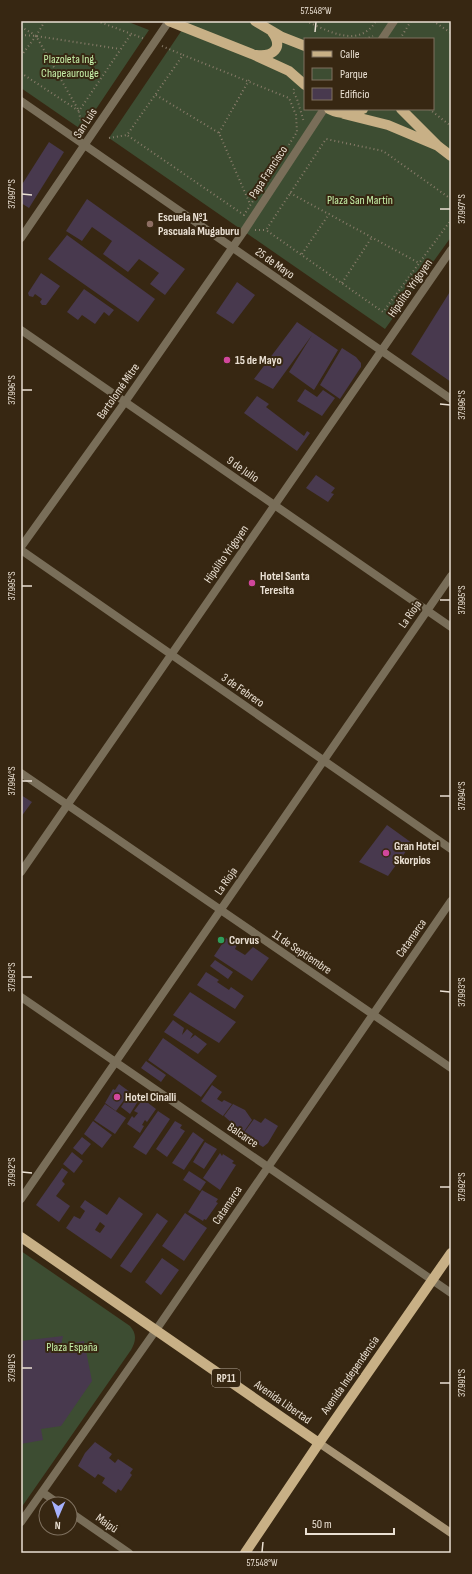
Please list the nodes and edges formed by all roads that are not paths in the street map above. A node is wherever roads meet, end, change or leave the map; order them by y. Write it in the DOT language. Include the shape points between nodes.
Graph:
graph roads {
  1 [pos="169,21"];
  2 [pos="255,21"];
  3 [pos="394,21"];
  4 [pos="272,32"];
  5 [pos="383,38"];
  6 [pos="304,46"];
  7 [pos="252,54"];
  8 [pos="304,84"];
  9 [pos="21,101"];
  10 [pos="323,110"];
  11 [pos="332,110"];
  12 [pos="361,110"];
  13 [pos="402,110"];
  14 [pos="344,114"];
  15 [pos="85,146"];
  16 [pos="438,146"];
  17 [pos="451,156"];
  18 [pos="21,238"];
  19 [pos="232,248"];
  20 [pos="451,250"];
  21 [pos="21,330"];
  22 [pos="381,352"];
  23 [pos="451,399"];
  24 [pos="125,402"];
  25 [pos="274,505"];
  26 [pos="21,547"];
  27 [pos="21,550"];
  28 [pos="451,576"];
  29 [pos="427,611"];
  30 [pos="451,627"];
  31 [pos="171,655"];
  32 [pos="324,761"];
  33 [pos="21,773"];
  34 [pos="67,805"];
  35 [pos="451,849"];
  36 [pos="21,872"];
  37 [pos="451,901"];
  38 [pos="220,910"];
  39 [pos="21,997"];
  40 [pos="373,1014"];
  41 [pos="115,1062"];
  42 [pos="451,1068"];
  43 [pos="267,1167"];
  44 [pos="21,1199"];
  45 [pos="21,1237"];
  46 [pos="451,1253"];
  47 [pos="432,1280"];
  48 [pos="451,1293"];
  49 [pos="156,1330"];
  50 [pos="319,1442"];
  51 [pos="42,1492"];
  52 [pos="48,1496"];
  53 [pos="78,1518"];
  54 [pos="21,1522"];
  55 [pos="451,1533"];
  56 [pos="129,1553"];
  57 [pos="245,1553"];
  1 -- 7 [label="main road"];
  1 -- 15 [label="street, San Luis"];
  2 -- 4 [label="main road"];
  3 -- 5 [label="street"];
  4 -- 6 [label="main road"];
  4 -- 7 [label="main road" via="277,40 275,50 267,55"];
  7 -- 8 [label="main road" via="289,71"];
  9 -- 15 [label="street, 25 de Mayo"];
  10 -- 19 [label="street, Papa Francisco"];
  11 -- 14 [label="main road"];
  12 -- 14 [label="main road"];
  13 -- 16 [label="main road"];
  14 -- 16 [label="main road" via="388,125"];
  15 -- 18 [label="street, San Luis"];
  15 -- 19 [label="street, 25 de Mayo"];
  16 -- 17 [label="main road"];
  19 -- 22 [label="street, 25 de Mayo"];
  19 -- 24 [label="street, Bartolomé Mitre"];
  20 -- 22 [label="street, Hipólito Yrigoyen"];
  21 -- 24 [label="street, 9 de Julio"];
  22 -- 23 [label="street, 25 de Mayo"];
  22 -- 25 [label="street, Hipólito Yrigoyen"];
  24 -- 25 [label="street, 9 de Julio"];
  24 -- 26 [label="street, Bartolomé Mitre"];
  25 -- 29 [label="street, 9 de Julio"];
  25 -- 31 [label="street, Hipólito Yrigoyen"];
  27 -- 31 [label="street, 3 de Febrero"];
  28 -- 29 [label="street, La Rioja"];
  29 -- 30 [label="street, 9 de Julio"];
  29 -- 32 [label="street, La Rioja"];
  31 -- 32 [label="street, 3 de Febrero"];
  31 -- 34 [label="street, Hipólito Yrigoyen"];
  32 -- 35 [label="street, 3 de Febrero"];
  32 -- 38 [label="street, La Rioja"];
  33 -- 34 [label="street, 11 de Septiembre"];
  34 -- 36 [label="street, Hipólito Yrigoyen"];
  34 -- 38 [label="street, 11 de Septiembre"];
  37 -- 40 [label="street, Catamarca"];
  38 -- 40 [label="street, 11 de Septiembre"];
  38 -- 41 [label="street, La Rioja"];
  39 -- 41 [label="street, Balcarce"];
  40 -- 42 [label="street, 11 de Septiembre"];
  40 -- 43 [label="street, Catamarca"];
  41 -- 43 [label="street, Balcarce"];
  41 -- 44 [label="street, La Rioja"];
  43 -- 47 [label="street, Balcarce"];
  43 -- 49 [label="street, Catamarca"];
  45 -- 49 [label="main road, Avenida Libertad / RP11"];
  46 -- 47 [label="main road, Avenida Independencia"];
  47 -- 48 [label="street, Balcarce"];
  47 -- 50 [label="main road, Avenida Independencia"];
  49 -- 50 [label="main road, Avenida Libertad / RP11"];
  49 -- 51 [label="street, Catamarca"];
  50 -- 55 [label="main road, Avenida Libertad"];
  50 -- 57 [label="main road, Avenida Independencia"];
  51 -- 52 [label="street"];
  51 -- 54 [label="street, Catamarca"];
  53 -- 56 [label="street, Maipú"];
}
